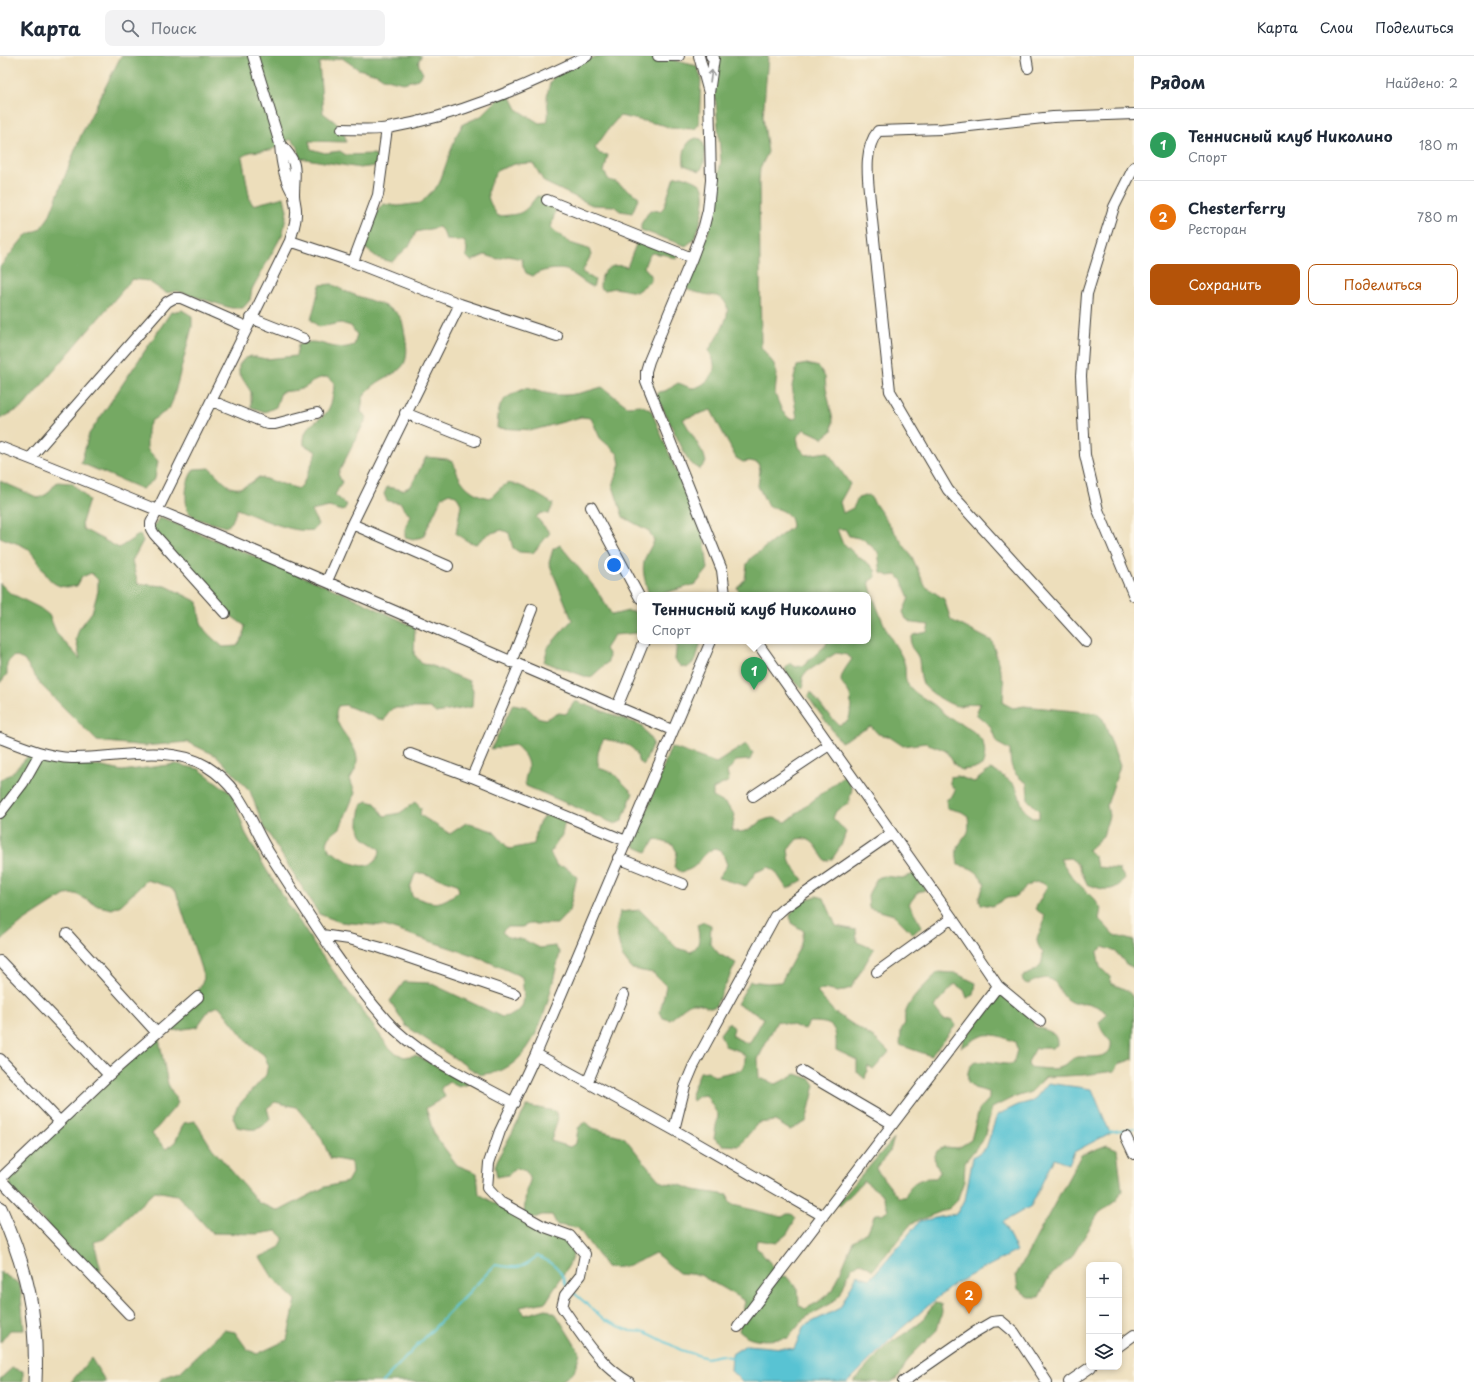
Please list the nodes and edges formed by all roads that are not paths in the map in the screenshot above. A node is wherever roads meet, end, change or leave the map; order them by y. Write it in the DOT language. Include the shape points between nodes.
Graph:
graph roads {
  1 [pos="253,56"];
  2 [pos="586,56"];
  3 [pos="658,56"];
  4 [pos="679,56"];
  5 [pos="699,56"];
  6 [pos="711,56"];
  7 [pos="1026,56"];
  8 [pos="1028,68"];
  9 [pos="709,93"];
  10 [pos="1134,114"];
  11 [pos="387,128"];
  12 [pos="342,129"];
  13 [pos="1134,167"];
  14 [pos="547,200"];
  15 [pos="290,241"];
  16 [pos="692,258"];
  17 [pos="353,262"];
  18 [pos="460,304"];
  19 [pos="249,323"];
  20 [pos="557,336"];
  21 [pos="304,339"];
  22 [pos="212,401"];
  23 [pos="317,413"];
  24 [pos="405,413"];
  25 [pos="475,441"];
  26 [pos="0,447"];
  27 [pos="30,458"];
  28 [pos="591,507"];
  29 [pos="156,511"];
  30 [pos="352,524"];
  31 [pos="448,566"];
  32 [pos="327,581"];
  33 [pos="637,592"];
  34 [pos="725,592"];
  35 [pos="1134,596"];
  36 [pos="532,609"];
  37 [pos="225,613"];
  38 [pos="1086,642"];
  39 [pos="643,644"];
  40 [pos="710,644"];
  41 [pos="758,644"];
  42 [pos="515,664"];
  43 [pos="617,707"];
  44 [pos="672,730"];
  45 [pos="0,738"];
  46 [pos="829,745"];
  47 [pos="40,753"];
  48 [pos="410,754"];
  49 [pos="472,777"];
  50 [pos="753,796"];
  51 [pos="0,813"];
  52 [pos="891,834"];
  53 [pos="626,841"];
  54 [pos="618,858"];
  55 [pos="683,884"];
  56 [pos="952,918"];
  57 [pos="67,934"];
  58 [pos="322,935"];
  59 [pos="0,961"];
  60 [pos="877,972"];
  61 [pos="998,986"];
  62 [pos="515,994"];
  63 [pos="624,995"];
  64 [pos="198,997"];
  65 [pos="1040,1021"];
  66 [pos="156,1032"];
  67 [pos="536,1054"];
  68 [pos="0,1059"];
  69 [pos="802,1071"];
  70 [pos="109,1075"];
  71 [pos="588,1081"];
  72 [pos="514,1103"];
  73 [pos="60,1122"];
  74 [pos="891,1123"];
  75 [pos="674,1130"];
  76 [pos="1126,1137"];
  77 [pos="1134,1154"];
  78 [pos="0,1178"];
  79 [pos="0,1208"];
  80 [pos="823,1216"];
  81 [pos="129,1314"];
  82 [pos="738,1327"];
  83 [pos="1134,1335"];
  84 [pos="1122,1344"];
  85 [pos="1087,1370"];
  86 [pos="35,1382"];
  87 [pos="629,1382"];
  88 [pos="903,1382"];
  89 [pos="1047,1382"];
  90 [pos="1069,1382"];
  1 -- 15 [label="street" via="280,144 290,153 294,166 296,214"];
  2 -- 11 [label="street" via="530,84 455,111"];
  3 -- 4 [label="street"];
  5 -- 9 [label="street"];
  9 -- 6 [label="street, one-way" via="714,58"];
  7 -- 8 [label="street"];
  9 -- 16 [label="street" via="711,180 708,210"];
  10 -- 38 [label="street" via="1053,117 942,129 878,131 873,137 869,152 870,201 890,391 948,490"];
  11 -- 12 [label="street"];
  11 -- 17 [label="street" via="378,195"];
  13 -- 35 [label="street" via="1114,208 1087,294 1081,376 1085,455 1098,510"];
  14 -- 16 [label="street"];
  15 -- 17 [label="street"];
  15 -- 19 [label="street"];
  16 -- 34 [label="street" via="649,361 646,381 722,570"];
  17 -- 18 [label="street"];
  18 -- 20 [label="street"];
  18 -- 24 [label="street"];
  19 -- 21 [label="street"];
  19 -- 22 [label="street"];
  19 -- 27 [label="street" via="181,298 166,302"];
  22 -- 23 [label="street" via="268,424"];
  22 -- 29 [label="street"];
  24 -- 25 [label="street"];
  24 -- 30 [label="street"];
  26 -- 27 [label="street"];
  27 -- 29 [label="street"];
  28 -- 33 [label="street"];
  29 -- 32 [label="street"];
  29 -- 37 [label="street" via="151,523 154,534"];
  30 -- 31 [label="street"];
  30 -- 32 [label="street"];
  32 -- 42 [label="street"];
  36 -- 42 [label="street"];
  39 -- 43 [label="street"];
  40 -- 44 [label="street"];
  41 -- 46 [label="street"];
  42 -- 43 [label="street"];
  42 -- 49 [label="street"];
  43 -- 44 [label="street"];
  44 -- 53 [label="street"];
  45 -- 47 [label="street"];
  46 -- 50 [label="street"];
  46 -- 52 [label="street"];
  47 -- 51 [label="street" via="23,783"];
  47 -- 58 [label="street" via="70,758 175,755 192,760 219,775 241,800 266,847"];
  48 -- 49 [label="street"];
  49 -- 53 [label="street"];
  52 -- 56 [label="street"];
  52 -- 75 [label="street" via="775,916 692,1067"];
  53 -- 54 [label="street"];
  54 -- 55 [label="street"];
  54 -- 67 [label="street"];
  56 -- 60 [label="street"];
  56 -- 61 [label="street"];
  57 -- 66 [label="street"];
  58 -- 62 [label="street" via="378,947"];
  58 -- 72 [label="street" via="365,996 409,1041 447,1066"];
  59 -- 70 [label="street"];
  61 -- 65 [label="street"];
  61 -- 74 [label="street"];
  63 -- 71 [label="street"];
  64 -- 66 [label="street"];
  66 -- 70 [label="street"];
  67 -- 71 [label="street"];
  67 -- 72 [label="street"];
  68 -- 73 [label="street"];
  69 -- 74 [label="street"];
  70 -- 73 [label="street"];
  71 -- 75 [label="street"];
  72 -- 87 [label="street" via="500,1131 489,1163 487,1188 500,1202 545,1227 570,1236 585,1254 581,1275 565,1295 562,1307 592,1350"];
  73 -- 78 [label="street"];
  74 -- 80 [label="street"];
  75 -- 80 [label="street"];
  76 -- 77 [label="street"];
  78 -- 81 [label="street"];
  79 -- 86 [label="main road" via="16,1245 30,1291 35,1342"];
  80 -- 82 [label="street"];
  83 -- 84 [label="street"];
  85 -- 90 [label="street"];
  88 -- 89 [label="street" via="975,1332 992,1322 1001,1321 1014,1332"];
}
